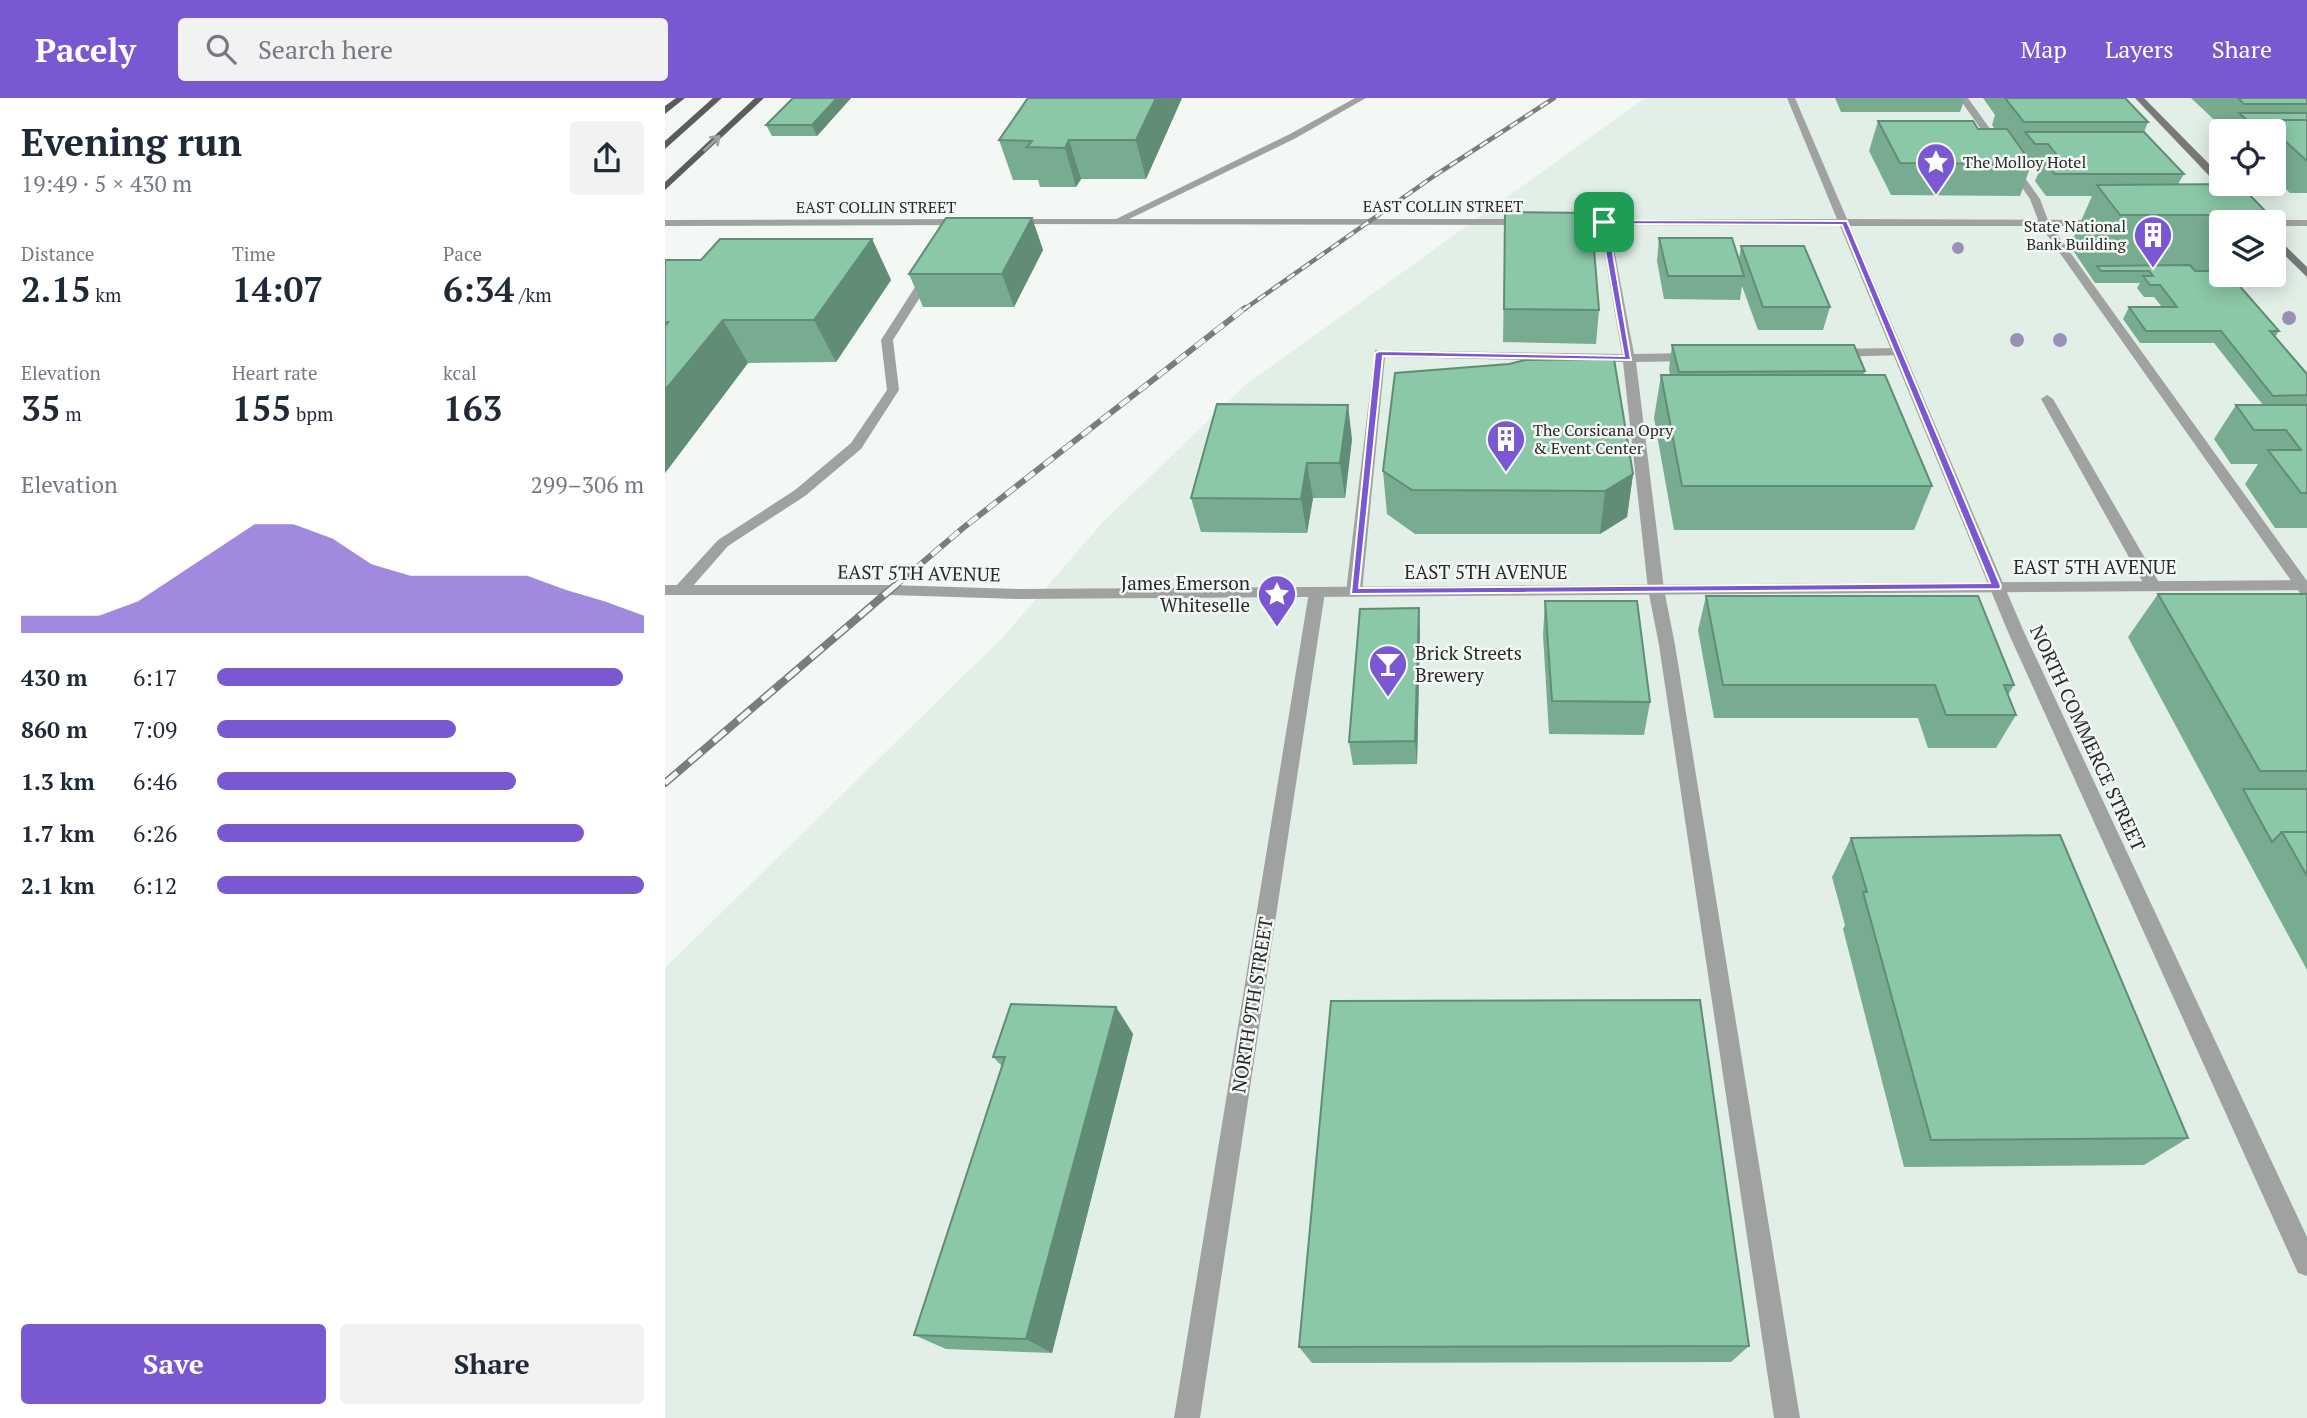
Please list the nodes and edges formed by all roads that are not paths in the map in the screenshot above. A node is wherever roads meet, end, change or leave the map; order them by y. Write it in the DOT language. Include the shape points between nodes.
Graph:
graph roads {
  1 [pos="681,98"];
  2 [pos="718,98"];
  3 [pos="760,98"];
  4 [pos="1362,98"];
  5 [pos="1791,98"];
  6 [pos="1962,98"];
  7 [pos="2139,98"];
  8 [pos="665,111"];
  9 [pos="665,146"];
  10 [pos="2209,170"];
  11 [pos="665,187"];
  12 [pos="1003,222"];
  13 [pos="1115,222"];
  14 [pos="1540,222"];
  15 [pos="1553,222"];
  16 [pos="1604,222"];
  17 [pos="665,223"];
  18 [pos="1844,223"];
  19 [pos="2044,223"];
  20 [pos="2112,223"];
  21 [pos="2286,223"];
  22 [pos="2307,223"];
  23 [pos="964,226"];
  24 [pos="2286,251"];
  25 [pos="939,258"];
  26 [pos="2307,274"];
  27 [pos="1898,352"];
  28 [pos="1817,354"];
  29 [pos="1709,356"];
  30 [pos="1629,358"];
  31 [pos="2047,399"];
  32 [pos="1996,586"];
  33 [pos="2153,586"];
  34 [pos="2306,588"];
  35 [pos="1656,589"];
  36 [pos="673,591"];
  37 [pos="1317,592"];
  38 [pos="1354,592"];
  39 [pos="2307,1265"];
  40 [pos="1187,1418"];
  41 [pos="1787,1418"];
  1 -- 8 [label="main road"];
  2 -- 9 [label="main road"];
  11 -- 3 [label="main road, one-way"];
  4 -- 13 [label="street"];
  5 -- 18 [label="street, NORTH COMMERCE STREET"];
  6 -- 19 [label="street" via="2035,199"];
  7 -- 10 [label="main road"];
  12 -- 13 [label="street, EAST COLLIN STREET"];
  13 -- 14 [label="street, EAST COLLIN STREET"];
  15 -- 16 [label="street"];
  16 -- 18 [label="street"];
  16 -- 30 [label="street"];
  17 -- 23 [label="street, EAST COLLIN STREET"];
  18 -- 19 [label="street"];
  18 -- 27 [label="street, NORTH COMMERCE STREET"];
  19 -- 20 [label="street"];
  19 -- 34 [label="street"];
  21 -- 22 [label="street"];
  24 -- 26 [label="main road"];
  25 -- 36 [label="street" via="887,340 893,390 856,446 800,493 723,543"];
  27 -- 28 [label="street"];
  27 -- 32 [label="street, NORTH COMMERCE STREET"];
  29 -- 30 [label="street"];
  30 -- 35 [label="street"];
  30 -- 38 [label="street" via="1379,353"];
  31 -- 33 [label="street"];
  32 -- 33 [label="street, EAST 5TH AVENUE"];
  32 -- 35 [label="street, EAST 5TH AVENUE"];
  32 -- 39 [label="street, NORTH COMMERCE STREET"];
  33 -- 34 [label="street, EAST 5TH AVENUE"];
  35 -- 38 [label="street, EAST 5TH AVENUE"];
  35 -- 41 [label="street"];
  36 -- 37 [label="street, EAST 5TH AVENUE"];
  37 -- 38 [label="street, EAST 5TH AVENUE"];
  37 -- 40 [label="street, NORTH 9TH STREET"];
}
